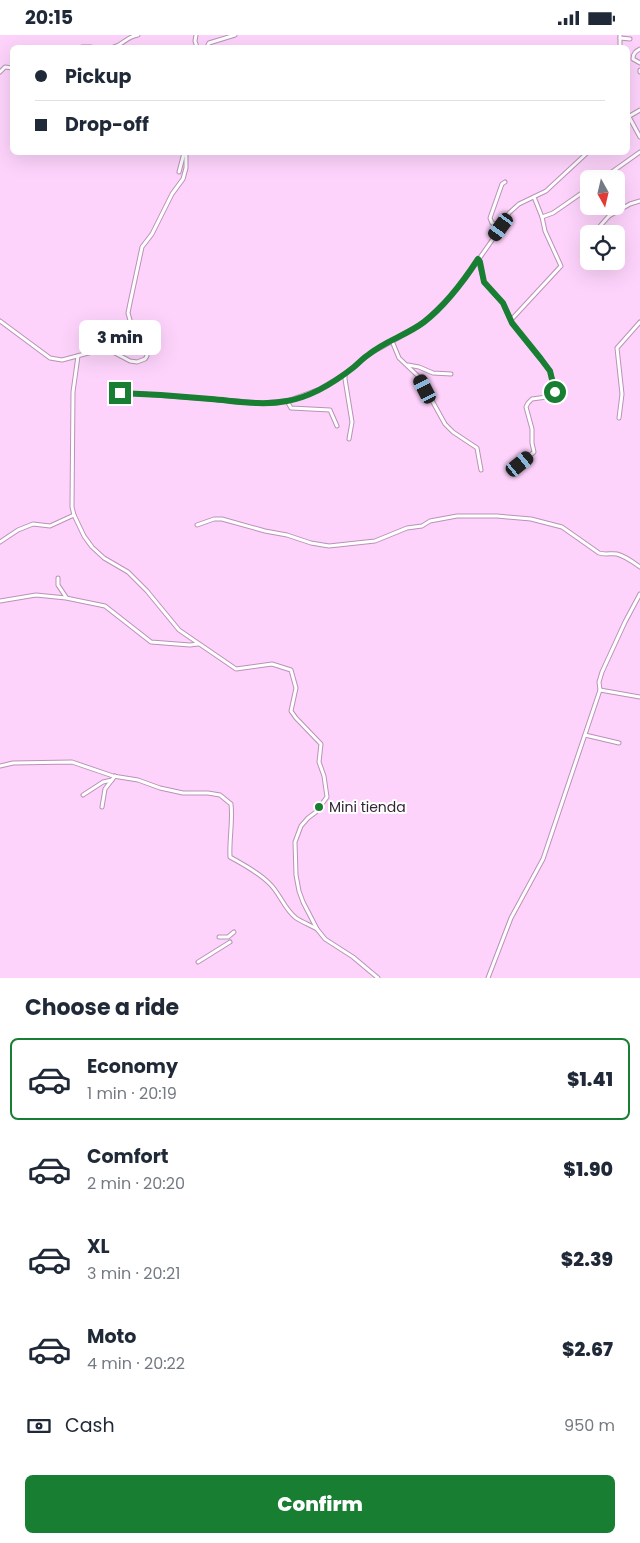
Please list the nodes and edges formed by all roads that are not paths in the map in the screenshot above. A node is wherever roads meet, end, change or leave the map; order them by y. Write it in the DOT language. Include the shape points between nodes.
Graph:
graph roads {
  1 [pos="138,35"];
  2 [pos="235,35"];
  3 [pos="620,37"];
  4 [pos="630,39"];
  5 [pos="121,45"];
  6 [pos="208,45"];
  7 [pos="640,49"];
  8 [pos="640,63"];
  9 [pos="630,120"];
  10 [pos="640,137"];
  11 [pos="640,152"];
  12 [pos="184,155"];
  13 [pos="185,155"];
  14 [pos="585,155"];
  15 [pos="615,170"];
  16 [pos="178,172"];
  17 [pos="505,181"];
  18 [pos="580,194"];
  19 [pos="534,197"];
  20 [pos="640,201"];
  21 [pos="542,217"];
  22 [pos="502,225"];
  23 [pos="601,225"];
  24 [pos="478,259"];
  25 [pos="510,320"];
  26 [pos="0,321"];
  27 [pos="640,322"];
  28 [pos="392,341"];
  29 [pos="78,356"];
  30 [pos="407,365"];
  31 [pos="345,374"];
  32 [pos="451,374"];
  33 [pos="120,393"];
  34 [pos="287,401"];
  35 [pos="619,418"];
  36 [pos="338,426"];
  37 [pos="349,439"];
  38 [pos="520,464"];
  39 [pos="481,470"];
  40 [pos="74,515"];
  41 [pos="197,525"];
  42 [pos="0,542"];
  43 [pos="640,567"];
  44 [pos="58,578"];
  45 [pos="640,594"];
  46 [pos="66,598"];
  47 [pos="0,601"];
  48 [pos="198,644"];
  49 [pos="600,690"];
  50 [pos="640,697"];
  51 [pos="585,735"];
  52 [pos="619,743"];
  53 [pos="0,766"];
  54 [pos="115,776"];
  55 [pos="112,779"];
  56 [pos="83,795"];
  57 [pos="102,807"];
  58 [pos="317,929"];
  59 [pos="234,932"];
  60 [pos="219,937"];
  61 [pos="230,942"];
  62 [pos="198,962"];
  63 [pos="378,978"];
  64 [pos="488,978"];
  1 -- 5 [label="street"];
  2 -- 6 [label="street"];
  3 -- 4 [label="street"];
  7 -- 8 [label="street" via="633,59"];
  9 -- 10 [label="street"];
  11 -- 15 [label="street"];
  12 -- 16 [label="street"];
  13 -- 29 [label="street" via="183,179 142,247 128,313 137,341 147,356 137,362 113,352 96,351"];
  14 -- 19 [label="street" via="546,191"];
  17 -- 22 [label="street" via="490,218 492,223"];
  18 -- 21 [label="street"];
  19 -- 21 [label="street"];
  19 -- 22 [label="street" via="519,204"];
  20 -- 23 [label="street" via="609,216"];
  21 -- 25 [label="street" via="561,266"];
  22 -- 24 [label="street"];
  24 -- 25 [label="street" via="484,282 503,303"];
  24 -- 28 [label="street" via="448,299 424,322"];
  25 -- 38 [label="street" via="550,371 556,393 528,403 534,453"];
  26 -- 29 [label="street" via="50,358 62,360"];
  27 -- 35 [label="street" via="617,348 622,394"];
  28 -- 30 [label="street"];
  28 -- 31 [label="street" via="369,354"];
  29 -- 40 [label="street" via="73,392"];
  30 -- 32 [label="street" via="433,373"];
  30 -- 39 [label="street" via="419,377 445,424 477,448"];
  31 -- 34 [label="street" via="320,389"];
  31 -- 37 [label="street" via="352,422"];
  33 -- 34 [label="street" via="262,403"];
  34 -- 36 [label="street" via="291,408 330,410"];
  40 -- 42 [label="street" via="50,526 33,524"];
  40 -- 48 [label="street" via="92,547 128,572 179,630"];
  41 -- 43 [label="street" via="222,519 329,546 375,541 430,521 461,515 531,519 562,527 599,553 622,556"];
  44 -- 46 [label="street" via="58,585"];
  45 -- 49 [label="street" via="602,672"];
  46 -- 47 [label="street" via="36,595"];
  46 -- 48 [label="street" via="105,606 151,642"];
  48 -- 58 [label="street" via="236,669 272,664 291,670 296,688 291,711 321,744 319,762 327,797 301,826 295,842 299,891"];
  49 -- 50 [label="street"];
  49 -- 51 [label="street"];
  51 -- 52 [label="street"];
  51 -- 64 [label="street" via="543,859 511,918"];
  53 -- 54 [label="street" via="72,762"];
  54 -- 55 [label="street"];
  54 -- 58 [label="street" via="183,793 208,793 226,798 231,804 232,815 230,857 255,871 279,894 295,917"];
  55 -- 56 [label="street"];
  55 -- 57 [label="street" via="105,789"];
  58 -- 63 [label="street" via="325,939"];
  59 -- 60 [label="street" via="228,937"];
  61 -- 62 [label="street"];
}
